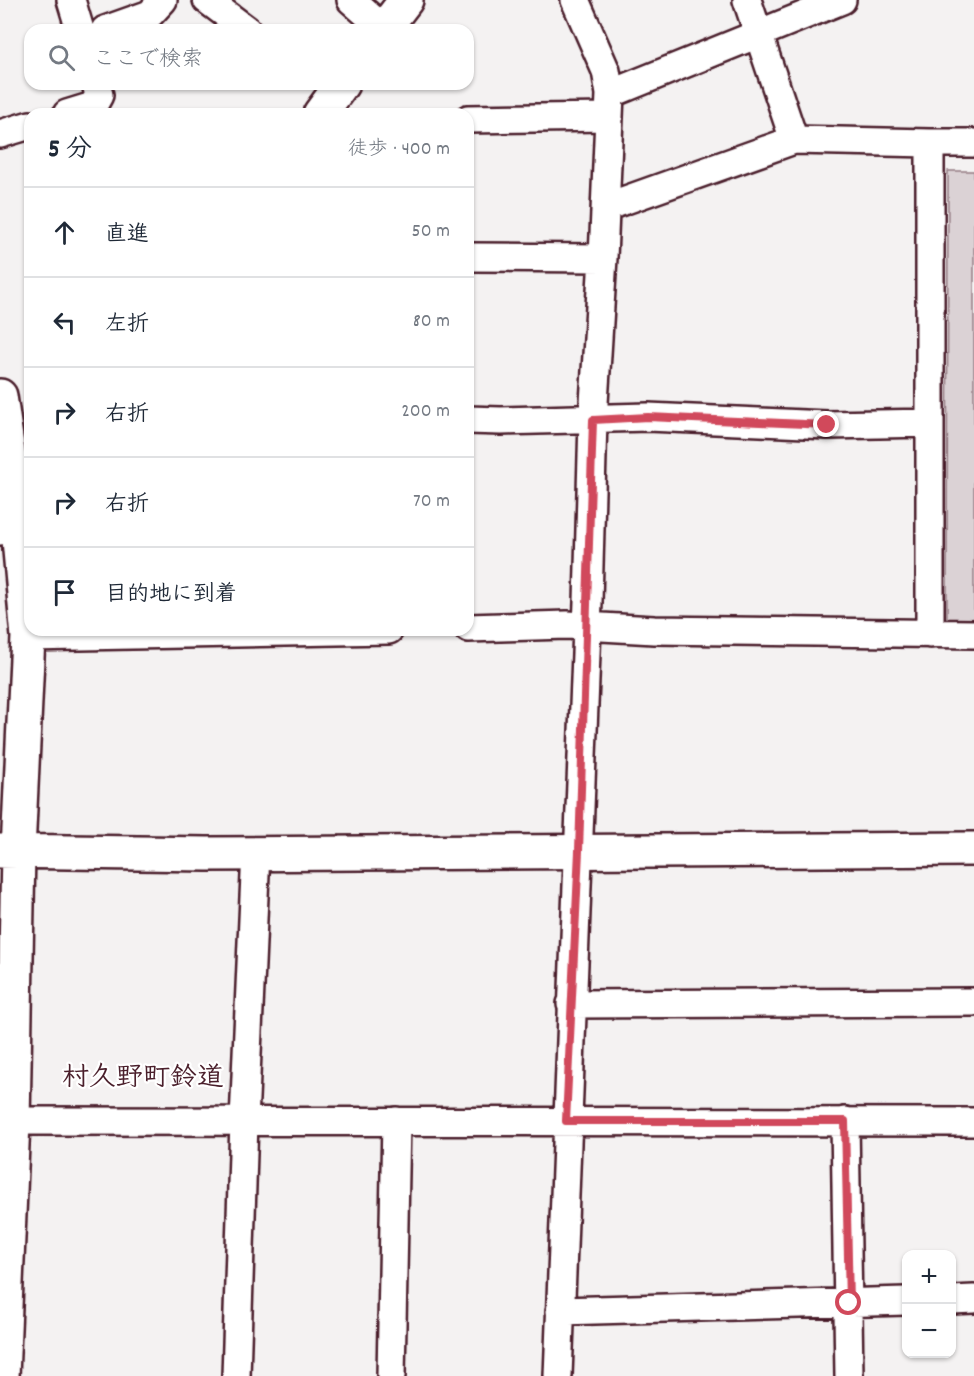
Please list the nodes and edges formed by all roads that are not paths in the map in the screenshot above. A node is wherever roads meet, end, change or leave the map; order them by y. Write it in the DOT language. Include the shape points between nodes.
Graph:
graph roads {
  1 [pos="71,0"];
  2 [pos="163,0"];
  3 [pos="207,0"];
  4 [pos="351,0"];
  5 [pos="406,0"];
  6 [pos="575,0"];
  7 [pos="747,0"];
  8 [pos="842,0"];
  9 [pos="78,24"];
  10 [pos="122,24"];
  11 [pos="239,24"];
  12 [pos="377,24"];
  13 [pos="388,24"];
  14 [pos="759,35"];
  15 [pos="98,90"];
  16 [pos="335,90"];
  17 [pos="610,105"];
  18 [pos="86,108"];
  19 [pos="324,108"];
  20 [pos="474,118"];
  21 [pos="24,127"];
  22 [pos="0,134"];
  23 [pos="794,140"];
  24 [pos="930,143"];
  25 [pos="974,143"];
  26 [pos="606,207"];
  27 [pos="474,257"];
  28 [pos="603,258"];
  29 [pos="0,396"];
  30 [pos="474,420"];
  31 [pos="593,420"];
  32 [pos="930,423"];
  33 [pos="15,508"];
  34 [pos="24,597"];
  35 [pos="586,626"];
  36 [pos="474,628"];
  37 [pos="930,634"];
  38 [pos="974,634"];
  39 [pos="80,636"];
  40 [pos="28,637"];
  41 [pos="974,849"];
  42 [pos="9,851"];
  43 [pos="579,851"];
  44 [pos="256,852"];
  45 [pos="974,1002"];
  46 [pos="571,1004"];
  47 [pos="6,1121"];
  48 [pos="244,1121"];
  49 [pos="396,1121"];
  50 [pos="566,1121"];
  51 [pos="845,1121"];
  52 [pos="974,1122"];
  53 [pos="956,1299"];
  54 [pos="974,1299"];
  55 [pos="902,1301"];
  56 [pos="2,1303"];
  57 [pos="849,1303"];
  58 [pos="560,1311"];
  59 [pos="2,1376"];
  60 [pos="236,1376"];
  61 [pos="391,1376"];
  62 [pos="558,1376"];
  63 [pos="849,1376"];
  1 -- 9 [label="street"];
  2 -- 10 [label="street" via="150,14"];
  3 -- 11 [label="street"];
  4 -- 12 [label="street"];
  5 -- 13 [label="street"];
  6 -- 17 [label="street" via="606,71"];
  7 -- 14 [label="street"];
  8 -- 14 [label="street"];
  14 -- 17 [label="street"];
  14 -- 23 [label="street"];
  15 -- 18 [label="street" via="93,106"];
  16 -- 19 [label="street"];
  17 -- 20 [label="street"];
  17 -- 26 [label="street"];
  21 -- 22 [label="street"];
  23 -- 24 [label="street"];
  23 -- 26 [label="street"];
  24 -- 25 [label="street"];
  24 -- 32 [label="street"];
  26 -- 28 [label="street"];
  27 -- 28 [label="street"];
  28 -- 31 [label="street"];
  29 -- 33 [label="street"];
  30 -- 31 [label="street"];
  31 -- 32 [label="street" via="648,417 827,425"];
  31 -- 35 [label="street"];
  32 -- 37 [label="street"];
  33 -- 34 [label="street"];
  35 -- 36 [label="street"];
  35 -- 37 [label="street"];
  35 -- 43 [label="street"];
  37 -- 38 [label="street"];
  39 -- 40 [label="street"];
  40 -- 42 [label="street"];
  41 -- 43 [label="street"];
  42 -- 44 [label="street"];
  42 -- 47 [label="street"];
  43 -- 44 [label="street"];
  43 -- 46 [label="street"];
  44 -- 48 [label="street"];
  45 -- 46 [label="street"];
  46 -- 50 [label="street"];
  47 -- 48 [label="street"];
  47 -- 56 [label="street"];
  48 -- 49 [label="street"];
  48 -- 60 [label="street"];
  49 -- 50 [label="street"];
  49 -- 61 [label="street"];
  50 -- 51 [label="street"];
  50 -- 58 [label="street"];
  51 -- 52 [label="street"];
  51 -- 57 [label="street"];
  53 -- 54 [label="street"];
  55 -- 57 [label="street"];
  56 -- 59 [label="street"];
  57 -- 58 [label="street"];
  57 -- 63 [label="street"];
  58 -- 62 [label="street"];
}
